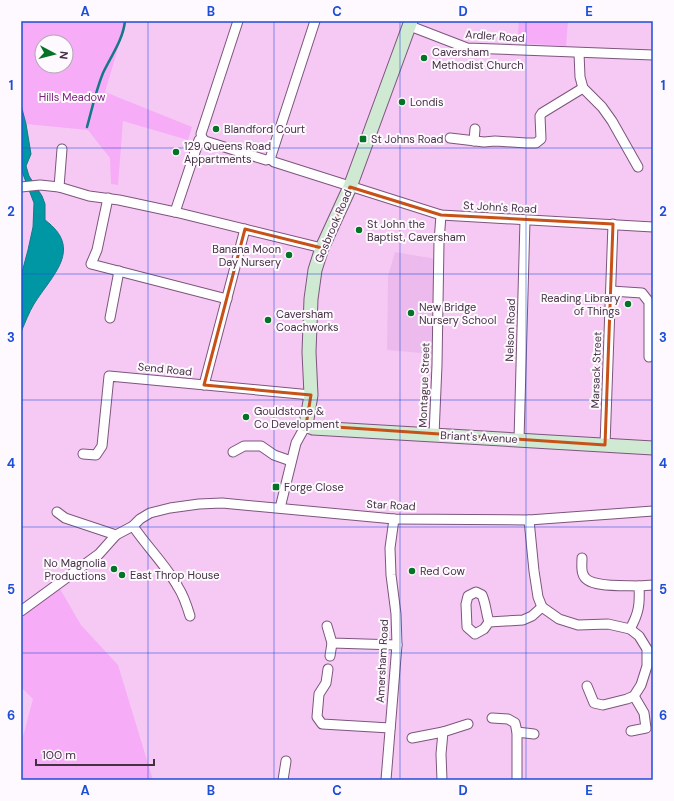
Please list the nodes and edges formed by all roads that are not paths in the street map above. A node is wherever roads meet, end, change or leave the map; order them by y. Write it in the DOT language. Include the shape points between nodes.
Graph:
graph roads {
  1 [pos="238,21"];
  2 [pos="315,21"];
  3 [pos="411,24"];
  4 [pos="579,53"];
  5 [pos="653,55"];
  6 [pos="583,88"];
  7 [pos="475,129"];
  8 [pos="202,138"];
  9 [pos="450,138"];
  10 [pos="474,141"];
  11 [pos="62,149"];
  12 [pos="270,160"];
  13 [pos="638,167"];
  14 [pos="350,186"];
  15 [pos="23,187"];
  16 [pos="59,187"];
  17 [pos="108,198"];
  18 [pos="175,212"];
  19 [pos="441,216"];
  20 [pos="525,220"];
  21 [pos="613,224"];
  22 [pos="653,227"];
  23 [pos="245,229"];
  24 [pos="322,248"];
  25 [pos="119,271"];
  26 [pos="611,291"];
  27 [pos="227,300"];
  28 [pos="110,318"];
  29 [pos="649,357"];
  30 [pos="204,385"];
  31 [pos="311,394"];
  32 [pos="306,425"];
  33 [pos="434,435"];
  34 [pos="519,440"];
  35 [pos="605,445"];
  36 [pos="653,448"];
  37 [pos="233,452"];
  38 [pos="83,454"];
  39 [pos="291,461"];
  40 [pos="280,508"];
  41 [pos="652,511"];
  42 [pos="57,512"];
  43 [pos="394,519"];
  44 [pos="529,520"];
  45 [pos="133,526"];
  46 [pos="116,535"];
  47 [pos="582,558"];
  48 [pos="653,585"];
  49 [pos="639,586"];
  50 [pos="542,607"];
  51 [pos="21,611"];
  52 [pos="190,616"];
  53 [pos="490,622"];
  54 [pos="327,626"];
  55 [pos="630,629"];
  56 [pos="332,643"];
  57 [pos="397,645"];
  58 [pos="330,656"];
  59 [pos="328,669"];
  60 [pos="587,686"];
  61 [pos="634,696"];
  62 [pos="492,718"];
  63 [pos="468,724"];
  64 [pos="390,728"];
  65 [pos="650,729"];
  66 [pos="632,731"];
  67 [pos="443,732"];
  68 [pos="517,732"];
  69 [pos="534,734"];
  70 [pos="412,738"];
  71 [pos="286,761"];
  72 [pos="282,780"];
  73 [pos="386,780"];
  74 [pos="442,780"];
  75 [pos="517,780"];
  1 -- 8 [label="street" via="201,134"];
  2 -- 12 [label="street"];
  3 -- 4 [label="street, Ardler Road" via="467,48"];
  3 -- 14 [label="main road, Gosbrook Road"];
  4 -- 5 [label="street, Ardler Road"];
  4 -- 6 [label="street"];
  6 -- 10 [label="street" via="542,113 541,139 536,143"];
  6 -- 13 [label="street" via="612,121"];
  7 -- 10 [label="street"];
  8 -- 12 [label="street, St John's Road"];
  8 -- 18 [label="street" via="199,140"];
  9 -- 10 [label="street"];
  11 -- 16 [label="street"];
  12 -- 14 [label="street, St John's Road"];
  14 -- 19 [label="street, St John's Road"];
  14 -- 24 [label="main road, Gosbrook Road"];
  15 -- 16 [label="street"];
  16 -- 17 [label="street" via="89,196"];
  17 -- 18 [label="street"];
  17 -- 25 [label="street" via="97,250 91,264"];
  18 -- 23 [label="street"];
  19 -- 20 [label="street, St John's Road"];
  19 -- 33 [label="street, Montague Street"];
  20 -- 21 [label="street, St John's Road"];
  20 -- 34 [label="street, Nelson Road"];
  21 -- 22 [label="street, St John's Road"];
  21 -- 26 [label="street, Marsack Street"];
  23 -- 24 [label="street"];
  23 -- 27 [label="street"];
  24 -- 31 [label="main road, Gosbrook Road" via="315,270 311,299"];
  25 -- 27 [label="street"];
  25 -- 28 [label="street"];
  26 -- 29 [label="street" via="642,293 649,302"];
  26 -- 35 [label="street, Marsack Street"];
  27 -- 30 [label="street"];
  30 -- 31 [label="street, Send Road"];
  30 -- 38 [label="street, Send Road" via="109,376 102,446 96,454"];
  31 -- 32 [label="main road, Gosbrook Road"];
  32 -- 33 [label="main road, Briant's Avenue" via="313,428"];
  32 -- 39 [label="street, Gosbrook Road" via="296,443"];
  33 -- 34 [label="main road, Briant's Avenue"];
  34 -- 35 [label="main road, Briant's Avenue"];
  35 -- 36 [label="main road, Briant's Avenue"];
  37 -- 39 [label="street" via="244,446 261,446 274,455"];
  39 -- 40 [label="street, Gosbrook Road"];
  40 -- 43 [label="street, Star Road"];
  40 -- 45 [label="street, Star Road" via="222,504 191,505 150,513"];
  41 -- 44 [label="street, Star Road"];
  42 -- 46 [label="street" via="65,518"];
  43 -- 44 [label="street, Star Road"];
  43 -- 57 [label="street, Amersham Road" via="390,575 396,614"];
  44 -- 50 [label="street" via="535,577"];
  45 -- 46 [label="street, Star Road"];
  45 -- 52 [label="street" via="178,586"];
  46 -- 51 [label="street" via="99,554"];
  47 -- 49 [label="street" via="583,575 587,580 601,584"];
  48 -- 49 [label="street"];
  49 -- 55 [label="street" via="640,604"];
  50 -- 53 [label="street" via="523,620"];
  50 -- 55 [label="street" via="559,619 578,625 608,624"];
  54 -- 56 [label="street"];
  55 -- 61 [label="street" via="639,636 647,649 647,666 641,686"];
  56 -- 57 [label="street"];
  56 -- 58 [label="street"];
  57 -- 64 [label="street, Amersham Road"];
  59 -- 64 [label="street" via="326,683 320,694 317,717 322,724"];
  60 -- 61 [label="street" via="594,703 603,705"];
  61 -- 65 [label="street"];
  62 -- 68 [label="street" via="508,719 515,723"];
  63 -- 67 [label="street"];
  64 -- 73 [label="street, Amersham Road"];
  65 -- 66 [label="street"];
  67 -- 70 [label="street"];
  67 -- 74 [label="street"];
  68 -- 69 [label="street"];
  68 -- 75 [label="street"];
  71 -- 72 [label="street"];
}
